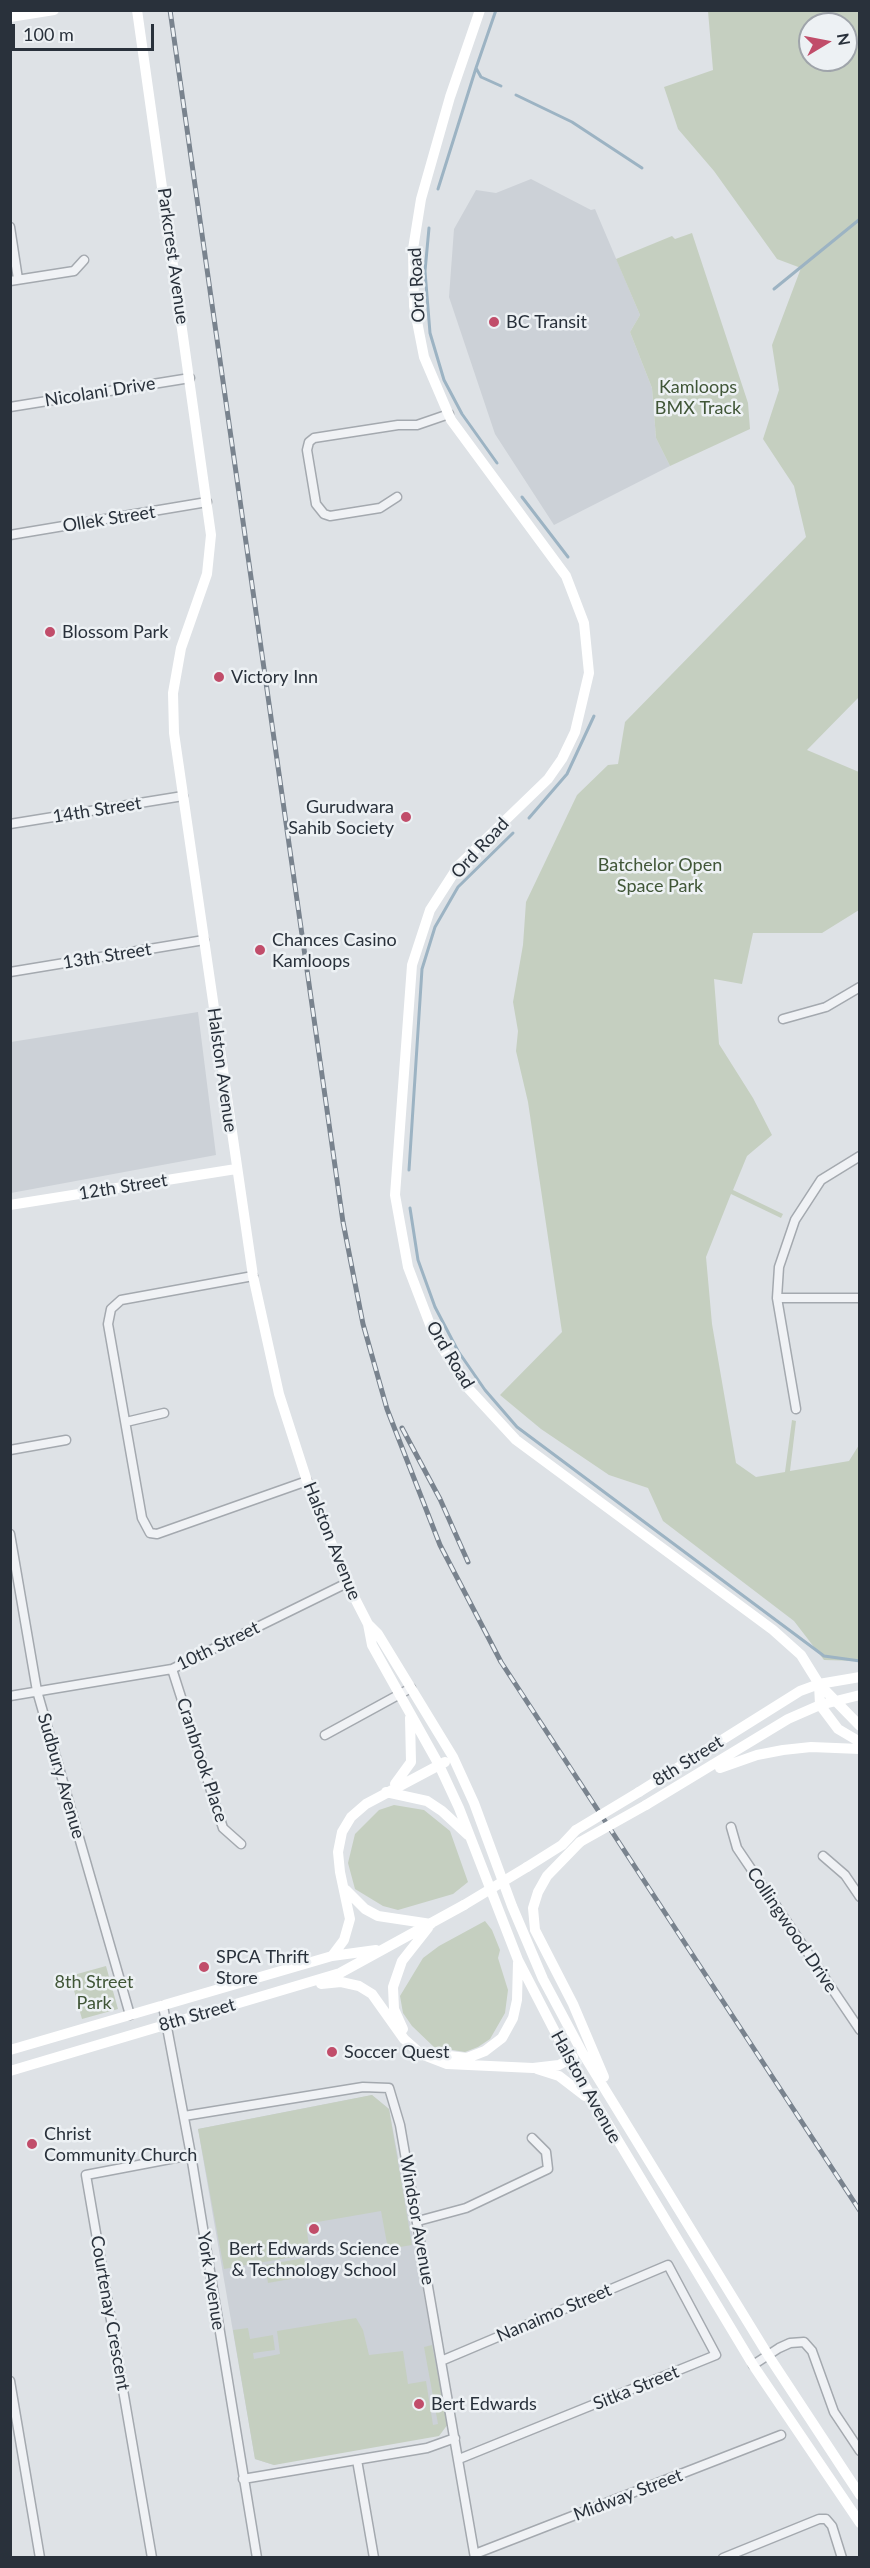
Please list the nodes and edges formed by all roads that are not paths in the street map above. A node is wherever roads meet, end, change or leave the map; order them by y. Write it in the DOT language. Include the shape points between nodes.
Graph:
graph roads {
  1 [pos="54,10"];
  2 [pos="137,10"];
  3 [pos="480,10"];
  4 [pos="10,17"];
  5 [pos="10,227"];
  6 [pos="84,260"];
  7 [pos="14,280"];
  8 [pos="190,378"];
  9 [pos="10,407"];
  10 [pos="448,414"];
  11 [pos="397,497"];
  12 [pos="207,502"];
  13 [pos="10,535"];
  14 [pos="183,796"];
  15 [pos="10,824"];
  16 [pos="204,940"];
  17 [pos="10,972"];
  18 [pos="860,987"];
  19 [pos="783,1019"];
  20 [pos="860,1156"];
  21 [pos="236,1169"];
  22 [pos="10,1205"];
  23 [pos="253,1276"];
  24 [pos="777,1298"];
  25 [pos="860,1298"];
  26 [pos="796,1409"];
  27 [pos="164,1413"];
  28 [pos="126,1422"];
  29 [pos="66,1440"];
  30 [pos="10,1450"];
  31 [pos="307,1481"];
  32 [pos="10,1534"];
  33 [pos="347,1583"];
  34 [pos="368,1624"];
  35 [pos="172,1669"];
  36 [pos="860,1677"];
  37 [pos="819,1684"];
  38 [pos="411,1688"];
  39 [pos="37,1691"];
  40 [pos="400,1695"];
  41 [pos="860,1695"];
  42 [pos="10,1696"];
  43 [pos="836,1700"];
  44 [pos="820,1704"];
  45 [pos="409,1712"];
  46 [pos="860,1726"];
  47 [pos="325,1735"];
  48 [pos="860,1742"];
  49 [pos="860,1749"];
  50 [pos="453,1758"];
  51 [pos="439,1765"];
  52 [pos="682,1785"];
  53 [pos="386,1792"];
  54 [pos="731,1827"];
  55 [pos="470,1837"];
  56 [pos="580,1842"];
  57 [pos="241,1844"];
  58 [pos="562,1845"];
  59 [pos="823,1856"];
  60 [pos="345,1889"];
  61 [pos="860,1897"];
  62 [pos="431,1924"];
  63 [pos="379,1950"];
  64 [pos="332,1956"];
  65 [pos="518,1960"];
  66 [pos="300,1985"];
  67 [pos="163,2006"];
  68 [pos="130,2015"];
  69 [pos="167,2024"];
  70 [pos="860,2030"];
  71 [pos="10,2050"];
  72 [pos="582,2052"];
  73 [pos="569,2060"];
  74 [pos="533,2068"];
  75 [pos="10,2071"];
  76 [pos="591,2101"];
  77 [pos="184,2116"];
  78 [pos="626,2127"];
  79 [pos="532,2138"];
  80 [pos="191,2156"];
  81 [pos="418,2221"];
  82 [pos="668,2265"];
  83 [pos="768,2355"];
  84 [pos="441,2361"];
  85 [pos="753,2365"];
  86 [pos="10,2381"];
  87 [pos="781,2435"];
  88 [pos="455,2438"];
  89 [pos="860,2451"];
  90 [pos="459,2459"];
  91 [pos="357,2460"];
  92 [pos="243,2479"];
  93 [pos="860,2495"];
  94 [pos="860,2523"];
  95 [pos="475,2556"];
  96 [pos="40,2558"];
  97 [pos="152,2558"];
  98 [pos="257,2558"];
  99 [pos="374,2558"];
  100 [pos="723,2558"];
  101 [pos="842,2558"];
  1 -- 4 [label="main road"];
  2 -- 8 [label="main road, Parkcrest Avenue"];
  3 -- 10 [label="main road, Ord Road" via="424,188 413,249 414,306 424,357"];
  5 -- 7 [label="street"];
  6 -- 7 [label="street" via="75,271"];
  8 -- 9 [label="street, Nicolani Drive"];
  8 -- 12 [label="main road, Parkcrest Avenue"];
  10 -- 11 [label="street" via="417,425 314,438 309,442 316,504 324,514 380,508"];
  10 -- 37 [label="main road, Ord Road" via="566,576 584,623 589,673 575,732 562,759 548,779 459,866 430,910 412,965 395,1195 408,1267 434,1335 468,1388 516,1440 773,1630 801,1655"];
  12 -- 13 [label="street, Ollek Street"];
  12 -- 14 [label="main road, Halston Avenue" via="211,535 207,574 181,648 173,693"];
  14 -- 15 [label="street, 14th Street"];
  14 -- 16 [label="main road, Halston Avenue"];
  16 -- 17 [label="street, 13th Street"];
  16 -- 21 [label="main road, Halston Avenue"];
  18 -- 19 [label="street" via="826,1007"];
  20 -- 24 [label="street" via="821,1180 795,1220 779,1267"];
  21 -- 22 [label="main road, 12th Street"];
  21 -- 23 [label="main road, Halston Avenue"];
  23 -- 28 [label="street" via="121,1300 111,1309 108,1324"];
  23 -- 31 [label="main road, Halston Avenue" via="279,1394"];
  24 -- 25 [label="street"];
  24 -- 26 [label="street"];
  27 -- 28 [label="street"];
  28 -- 31 [label="street" via="142,1518 150,1533 165,1532"];
  29 -- 30 [label="street"];
  31 -- 33 [label="main road, Halston Avenue"];
  32 -- 39 [label="street, Sudbury Avenue"];
  33 -- 34 [label="main road, Halston Avenue"];
  33 -- 35 [label="street, 10th Street"];
  34 -- 38 [label="main road, Halston Avenue"];
  34 -- 40 [label="main road, Halston Avenue" via="372,1645"];
  35 -- 39 [label="street, 10th Street"];
  35 -- 57 [label="street, Cranbrook Place" via="223,1828"];
  36 -- 37 [label="main road, 8th Street"];
  37 -- 43 [label="main road"];
  37 -- 44 [label="main road"];
  37 -- 58 [label="main road, 8th Street, bridge" via="780,1702 576,1830"];
  38 -- 40 [label="street"];
  38 -- 50 [label="main road, Halston Avenue"];
  39 -- 42 [label="street, 10th Street"];
  39 -- 68 [label="street, Sudbury Avenue"];
  40 -- 45 [label="main road, Halston Avenue"];
  40 -- 47 [label="street"];
  41 -- 43 [label="main road, 8th Street"];
  43 -- 44 [label="main road, 8th Street"];
  43 -- 46 [label="main road"];
  44 -- 48 [label="main road" via="838,1729"];
  44 -- 52 [label="main road, 8th Street" via="788,1719"];
  45 -- 51 [label="main road, Halston Avenue"];
  45 -- 53 [label="main road" via="411,1762"];
  49 -- 52 [label="main road" via="810,1747 757,1755"];
  50 -- 51 [label="main road"];
  50 -- 72 [label="main road, Halston Avenue" via="543,1979"];
  51 -- 53 [label="main road"];
  51 -- 55 [label="main road, Halston Avenue"];
  52 -- 56 [label="main road, 8th Street, bridge"];
  53 -- 55 [label="main road" via="427,1801"];
  53 -- 60 [label="main road" via="366,1804 342,1832 339,1872"];
  54 -- 70 [label="street, Collingwood Drive" via="737,1848"];
  55 -- 65 [label="main road, Halston Avenue"];
  56 -- 58 [label="main road, 8th Street"];
  56 -- 78 [label="main road" via="547,1876 538,1892 535,1930 573,2004"];
  58 -- 62 [label="main road, 8th Street, bridge"];
  59 -- 61 [label="street"];
  60 -- 62 [label="main road" via="378,1916"];
  60 -- 64 [label="main road" via="348,1931"];
  62 -- 63 [label="main road, 8th Street"];
  62 -- 65 [label="main road" via="402,1961 393,1987 394,2010 402,2029 433,2054 467,2058 502,2038 517,2000"];
  63 -- 64 [label="main road, 8th Street"];
  63 -- 66 [label="main road, 8th Street" via="340,1973"];
  64 -- 67 [label="main road, 8th Street"];
  65 -- 73 [label="main road, Halston Avenue"];
  66 -- 69 [label="main road, 8th Street"];
  66 -- 74 [label="main road" via="341,1982 358,1986 372,1994 404,2039 421,2054 447,2064"];
  67 -- 68 [label="main road, 8th Street"];
  67 -- 69 [label="street, York Avenue"];
  68 -- 71 [label="main road, 8th Street"];
  69 -- 75 [label="main road, 8th Street"];
  69 -- 77 [label="street, York Avenue"];
  72 -- 73 [label="main road"];
  72 -- 78 [label="main road, Halston Avenue"];
  73 -- 74 [label="main road"];
  73 -- 76 [label="main road, Halston Avenue"];
  74 -- 76 [label="main road" via="559,2076"];
  76 -- 85 [label="main road, Halston Avenue"];
  77 -- 80 [label="street, York Avenue"];
  77 -- 81 [label="street, Windsor Avenue" via="363,2087 389,2088"];
  78 -- 83 [label="main road, Halston Avenue"];
  79 -- 81 [label="street" via="546,2152 548,2169 466,2208"];
  80 -- 92 [label="street, York Avenue"];
  80 -- 97 [label="street, Courtenay Crescent" via="86,2175"];
  81 -- 84 [label="street, Windsor Avenue"];
  82 -- 84 [label="street, Nanaimo Street"];
  82 -- 90 [label="street, Sitka Street" via="716,2355"];
  83 -- 85 [label="street"];
  83 -- 89 [label="street" via="790,2343 804,2342 812,2351 834,2412"];
  83 -- 93 [label="main road, Halston Avenue"];
  84 -- 88 [label="street, Windsor Avenue"];
  85 -- 94 [label="main road, Halston Avenue"];
  86 -- 96 [label="street"];
  87 -- 95 [label="street, Midway Street"];
  88 -- 90 [label="street, Windsor Avenue"];
  88 -- 91 [label="street" via="427,2448"];
  90 -- 95 [label="street, Windsor Avenue"];
  91 -- 92 [label="street"];
  91 -- 99 [label="street"];
  92 -- 98 [label="street, York Avenue"];
  100 -- 101 [label="street" via="819,2518 832,2526"];
}
